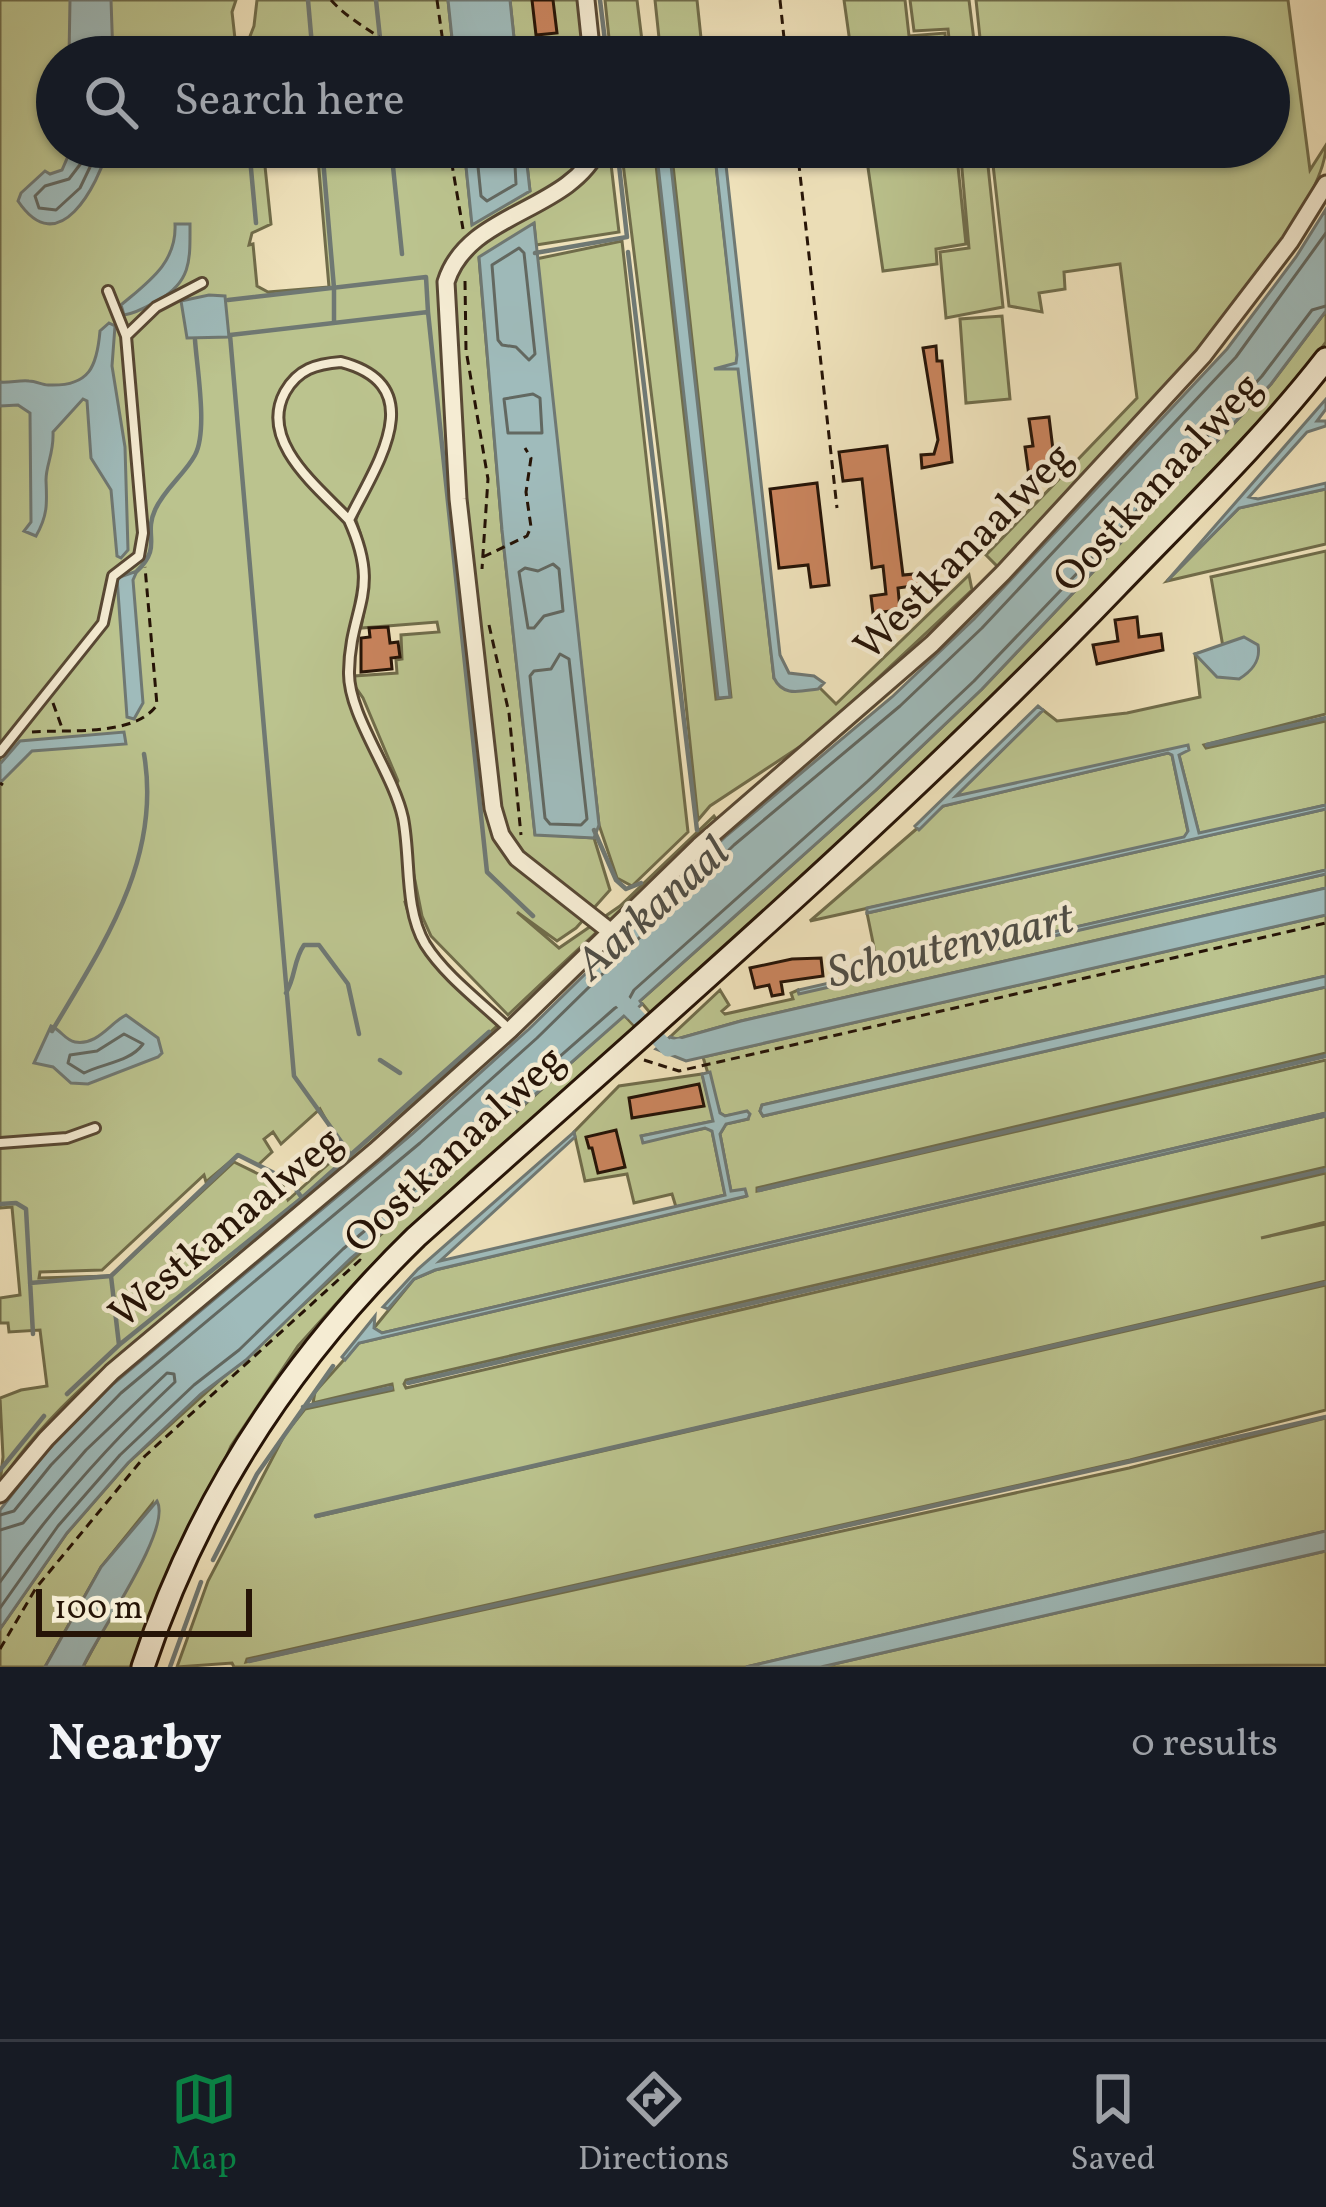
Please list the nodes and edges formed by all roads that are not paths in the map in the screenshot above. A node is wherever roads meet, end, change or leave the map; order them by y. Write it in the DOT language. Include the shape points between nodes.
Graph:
graph roads {
  1 [pos="586,0"];
  2 [pos="590,36"];
  3 [pos="587,168"];
  4 [pos="1326,184"];
  5 [pos="202,284"];
  6 [pos="108,291"];
  7 [pos="126,336"];
  8 [pos="1326,358"];
  9 [pos="350,520"];
  10 [pos="0,752"];
  11 [pos="611,932"];
  12 [pos="510,1030"];
  13 [pos="95,1128"];
  14 [pos="0,1143"];
  15 [pos="0,1494"];
  16 [pos="143,1667"];
  1 -- 2 [label="street"];
  3 -- 11 [label="street" via="465,248 446,283 458,499 493,808 520,860"];
  4 -- 11 [label="street, Westkanaalweg" via="1203,356 1004,573"];
  5 -- 7 [label="lane" via="156,307"];
  6 -- 7 [label="lane"];
  7 -- 10 [label="lane" via="139,556 113,576 103,623"];
  8 -- 16 [label="main road, Oostkanaalweg" via="1269,428 908,796 670,1010 635,1051 376,1276 245,1446 191,1546"];
  9 -- 9 [label="lane" via="279,436 281,398 315,364 358,366 385,387 391,405 392,432"];
  9 -- 12 [label="lane" via="366,577 351,694 403,818 416,927"];
  11 -- 12 [label="street, Westkanaalweg"];
  12 -- 15 [label="street, Westkanaalweg" via="112,1372"];
  13 -- 14 [label="lane"];
}
